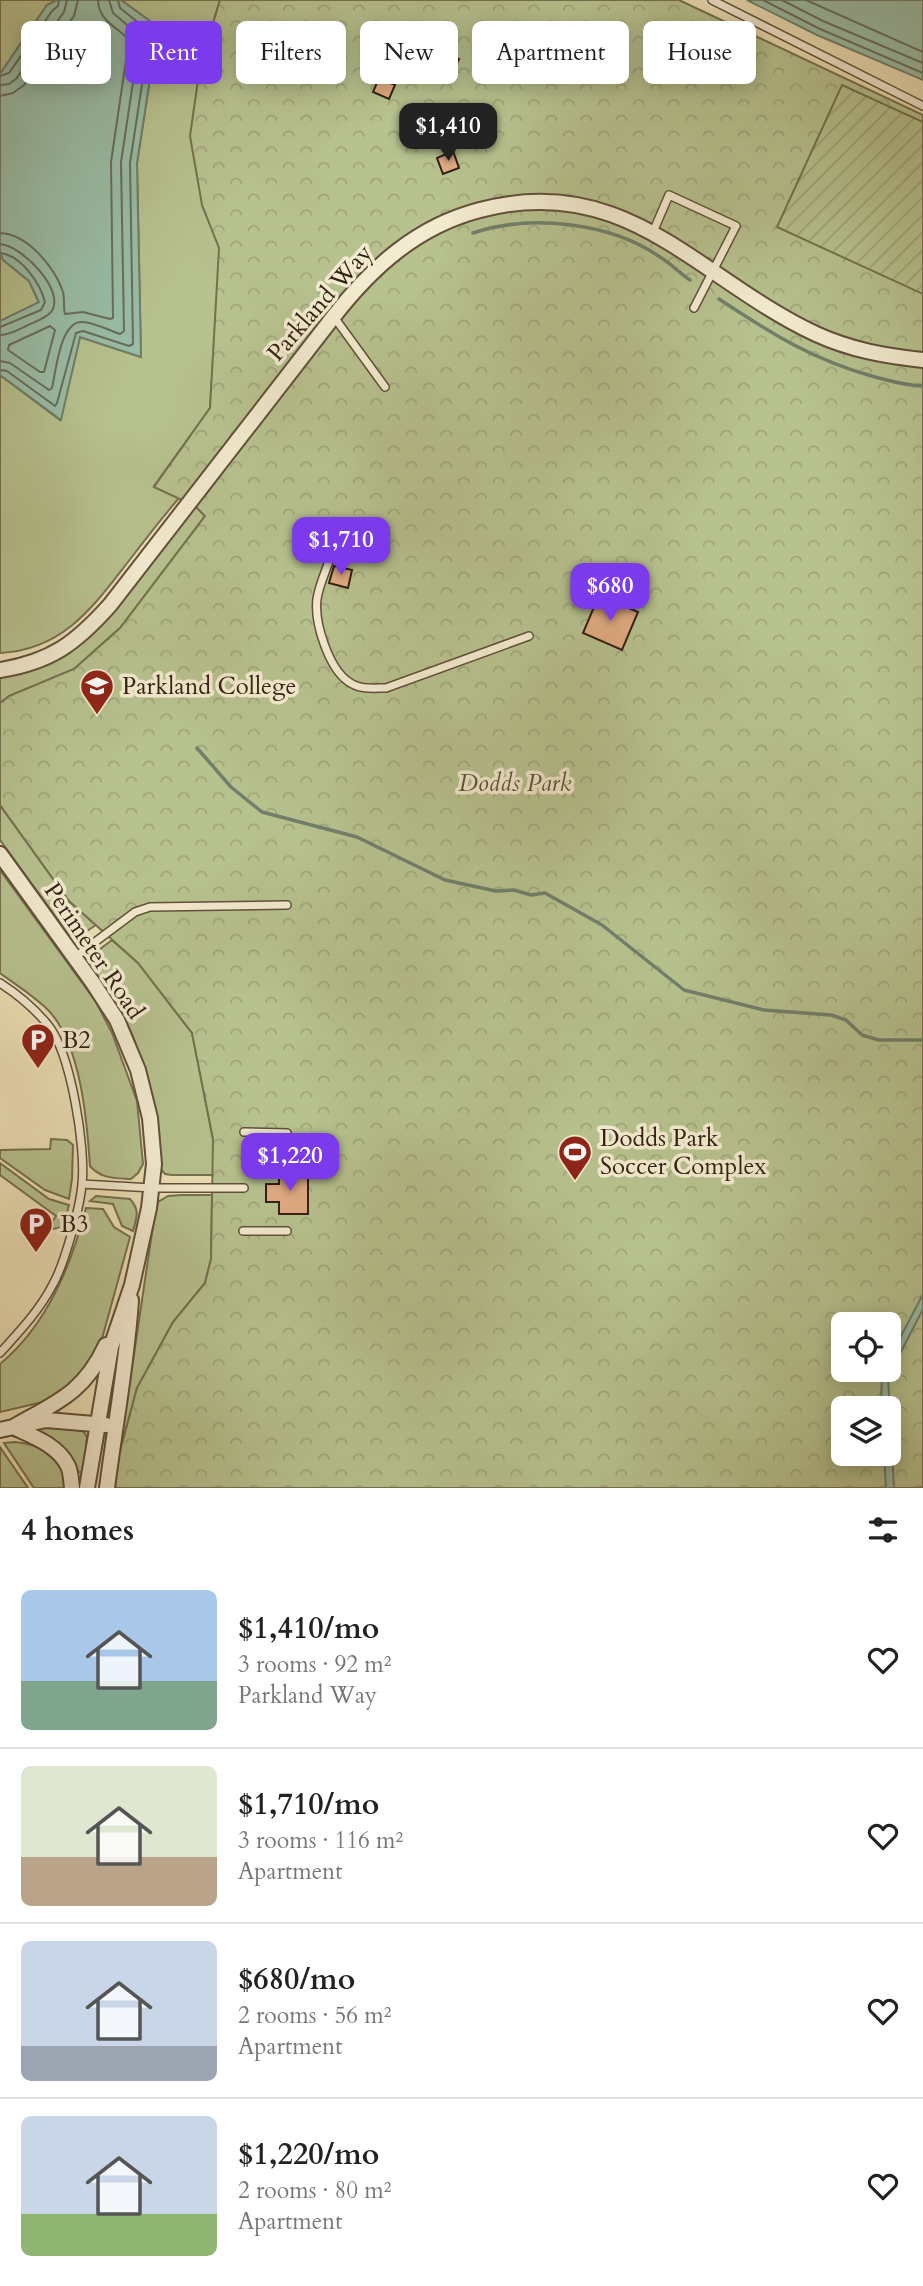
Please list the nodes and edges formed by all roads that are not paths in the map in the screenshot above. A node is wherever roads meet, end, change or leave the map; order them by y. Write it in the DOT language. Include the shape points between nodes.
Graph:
graph roads {
  1 [pos="712,0"];
  2 [pos="923,106"];
  3 [pos="653,232"];
  4 [pos="714,271"];
  5 [pos="694,308"];
  6 [pos="334,316"];
  7 [pos="923,360"];
  8 [pos="384,387"];
  9 [pos="330,558"];
  10 [pos="528,636"];
  11 [pos="0,670"];
  12 [pos="0,854"];
  13 [pos="287,905"];
  14 [pos="75,957"];
  15 [pos="0,983"];
  16 [pos="244,1132"];
  17 [pos="287,1133"];
  18 [pos="82,1184"];
  19 [pos="152,1188"];
  20 [pos="244,1188"];
  21 [pos="243,1231"];
  22 [pos="287,1231"];
  23 [pos="132,1285"];
  24 [pos="119,1319"];
  25 [pos="0,1353"];
  26 [pos="97,1424"];
  27 [pos="114,1426"];
  28 [pos="7,1428"];
  29 [pos="72,1488"];
  30 [pos="87,1488"];
  31 [pos="107,1488"];
  1 -- 2 [label="lane"];
  3 -- 4 [label="street, Parkland Way"];
  3 -- 4 [label="lane" via="670,195 736,226"];
  3 -- 6 [label="street, Parkland Way" via="574,203 526,202 470,212 403,245"];
  4 -- 5 [label="lane"];
  4 -- 7 [label="street, Parkland Way" via="816,334 867,352"];
  6 -- 8 [label="lane"];
  6 -- 11 [label="street, Parkland Way" via="89,628 52,656"];
  9 -- 10 [label="lane" via="317,598 317,621 340,674 365,689 386,688"];
  12 -- 14 [label="street, Perimeter Road"];
  13 -- 14 [label="lane" via="150,907 135,912"];
  14 -- 19 [label="street, Perimeter Road" via="117,1020 138,1070 152,1129"];
  15 -- 18 [label="lane" via="49,1026 68,1069 78,1115"];
  16 -- 17 [label="lane"];
  18 -- 19 [label="lane"];
  18 -- 25 [label="lane" via="53,1285"];
  19 -- 20 [label="lane"];
  19 -- 23 [label="street, Perimeter Road"];
  21 -- 22 [label="lane"];
  23 -- 24 [label="street, Perimeter Road"];
  23 -- 27 [label="street, Perimeter Road" via="128,1345"];
  24 -- 26 [label="street, Perimeter Road"];
  24 -- 28 [label="street" via="95,1369 68,1396"];
  26 -- 27 [label="street"];
  26 -- 28 [label="street" via="46,1420"];
  26 -- 30 [label="street, Perimeter Road"];
  27 -- 31 [label="street, Perimeter Road"];
  28 -- 29 [label="street" via="46,1443 60,1455"];
}
